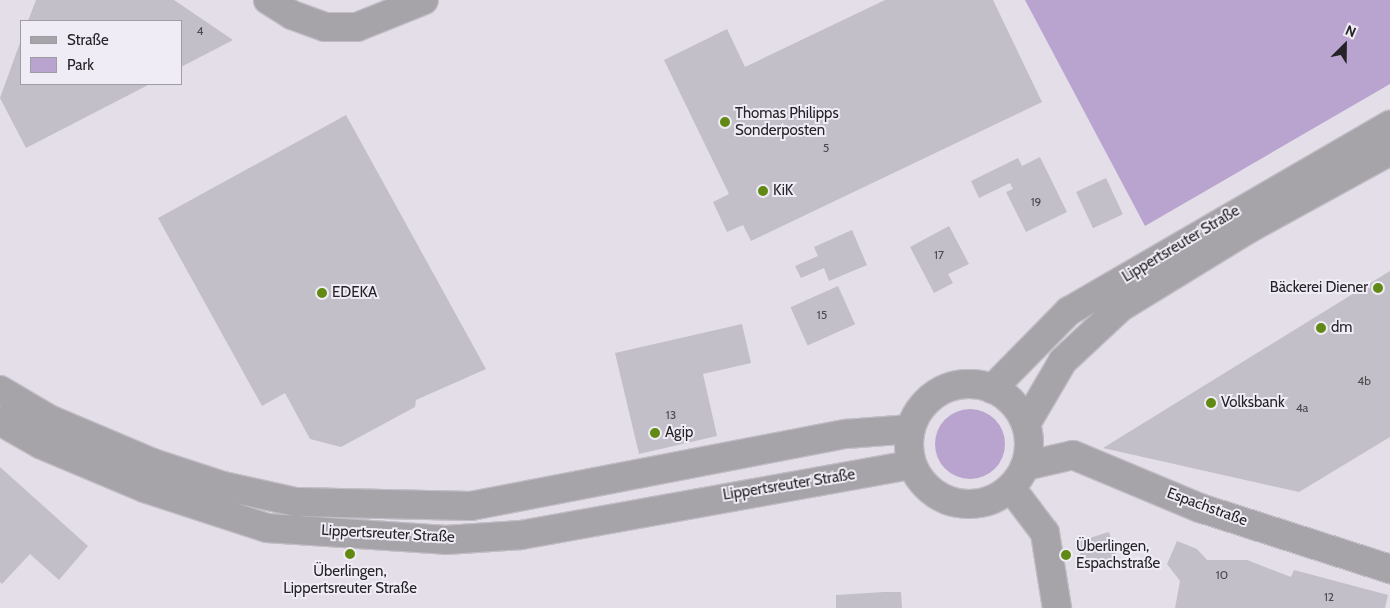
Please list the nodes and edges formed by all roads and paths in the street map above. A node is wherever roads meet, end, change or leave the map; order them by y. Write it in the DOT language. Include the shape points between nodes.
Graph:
graph roads {
  1 [pos="268,0"];
  2 [pos="424,0"];
  3 [pos="1390,125"];
  4 [pos="1390,151"];
  5 [pos="992,388"];
  6 [pos="0,390"];
  7 [pos="0,421"];
  8 [pos="1026,424"];
  9 [pos="911,429"];
  10 [pos="912,465"];
  11 [pos="1018,477"];
  12 [pos="1390,569"];
  13 [pos="1057,608"];
  1 -- 2 [label="street" via="292,15 325,27 357,28"];
  3 -- 5 [label="street, Lippertsreuter Straße" via="1069,311"];
  4 -- 8 [label="street, Lippertsreuter Straße" via="1250,228 1121,307 1063,361"];
  5 -- 8 [label="street" via="1018,409"];
  5 -- 9 [label="street" via="976,384 942,390 928,400"];
  6 -- 9 [label="street, Lippertsreuter Straße" via="50,420 153,463 224,486 296,502 471,506 846,434"];
  7 -- 10 [label="street, Lippertsreuter Straße" via="40,444 144,488 267,528 446,540 521,535 697,500"];
  8 -- 11 [label="street" via="1029,451"];
  9 -- 10 [label="street"];
  10 -- 11 [label="street" via="932,491 962,504 988,502"];
  11 -- 12 [label="street, Espachstraße" via="1073,455 1200,508"];
  11 -- 13 [label="street" via="1045,533"];
}
